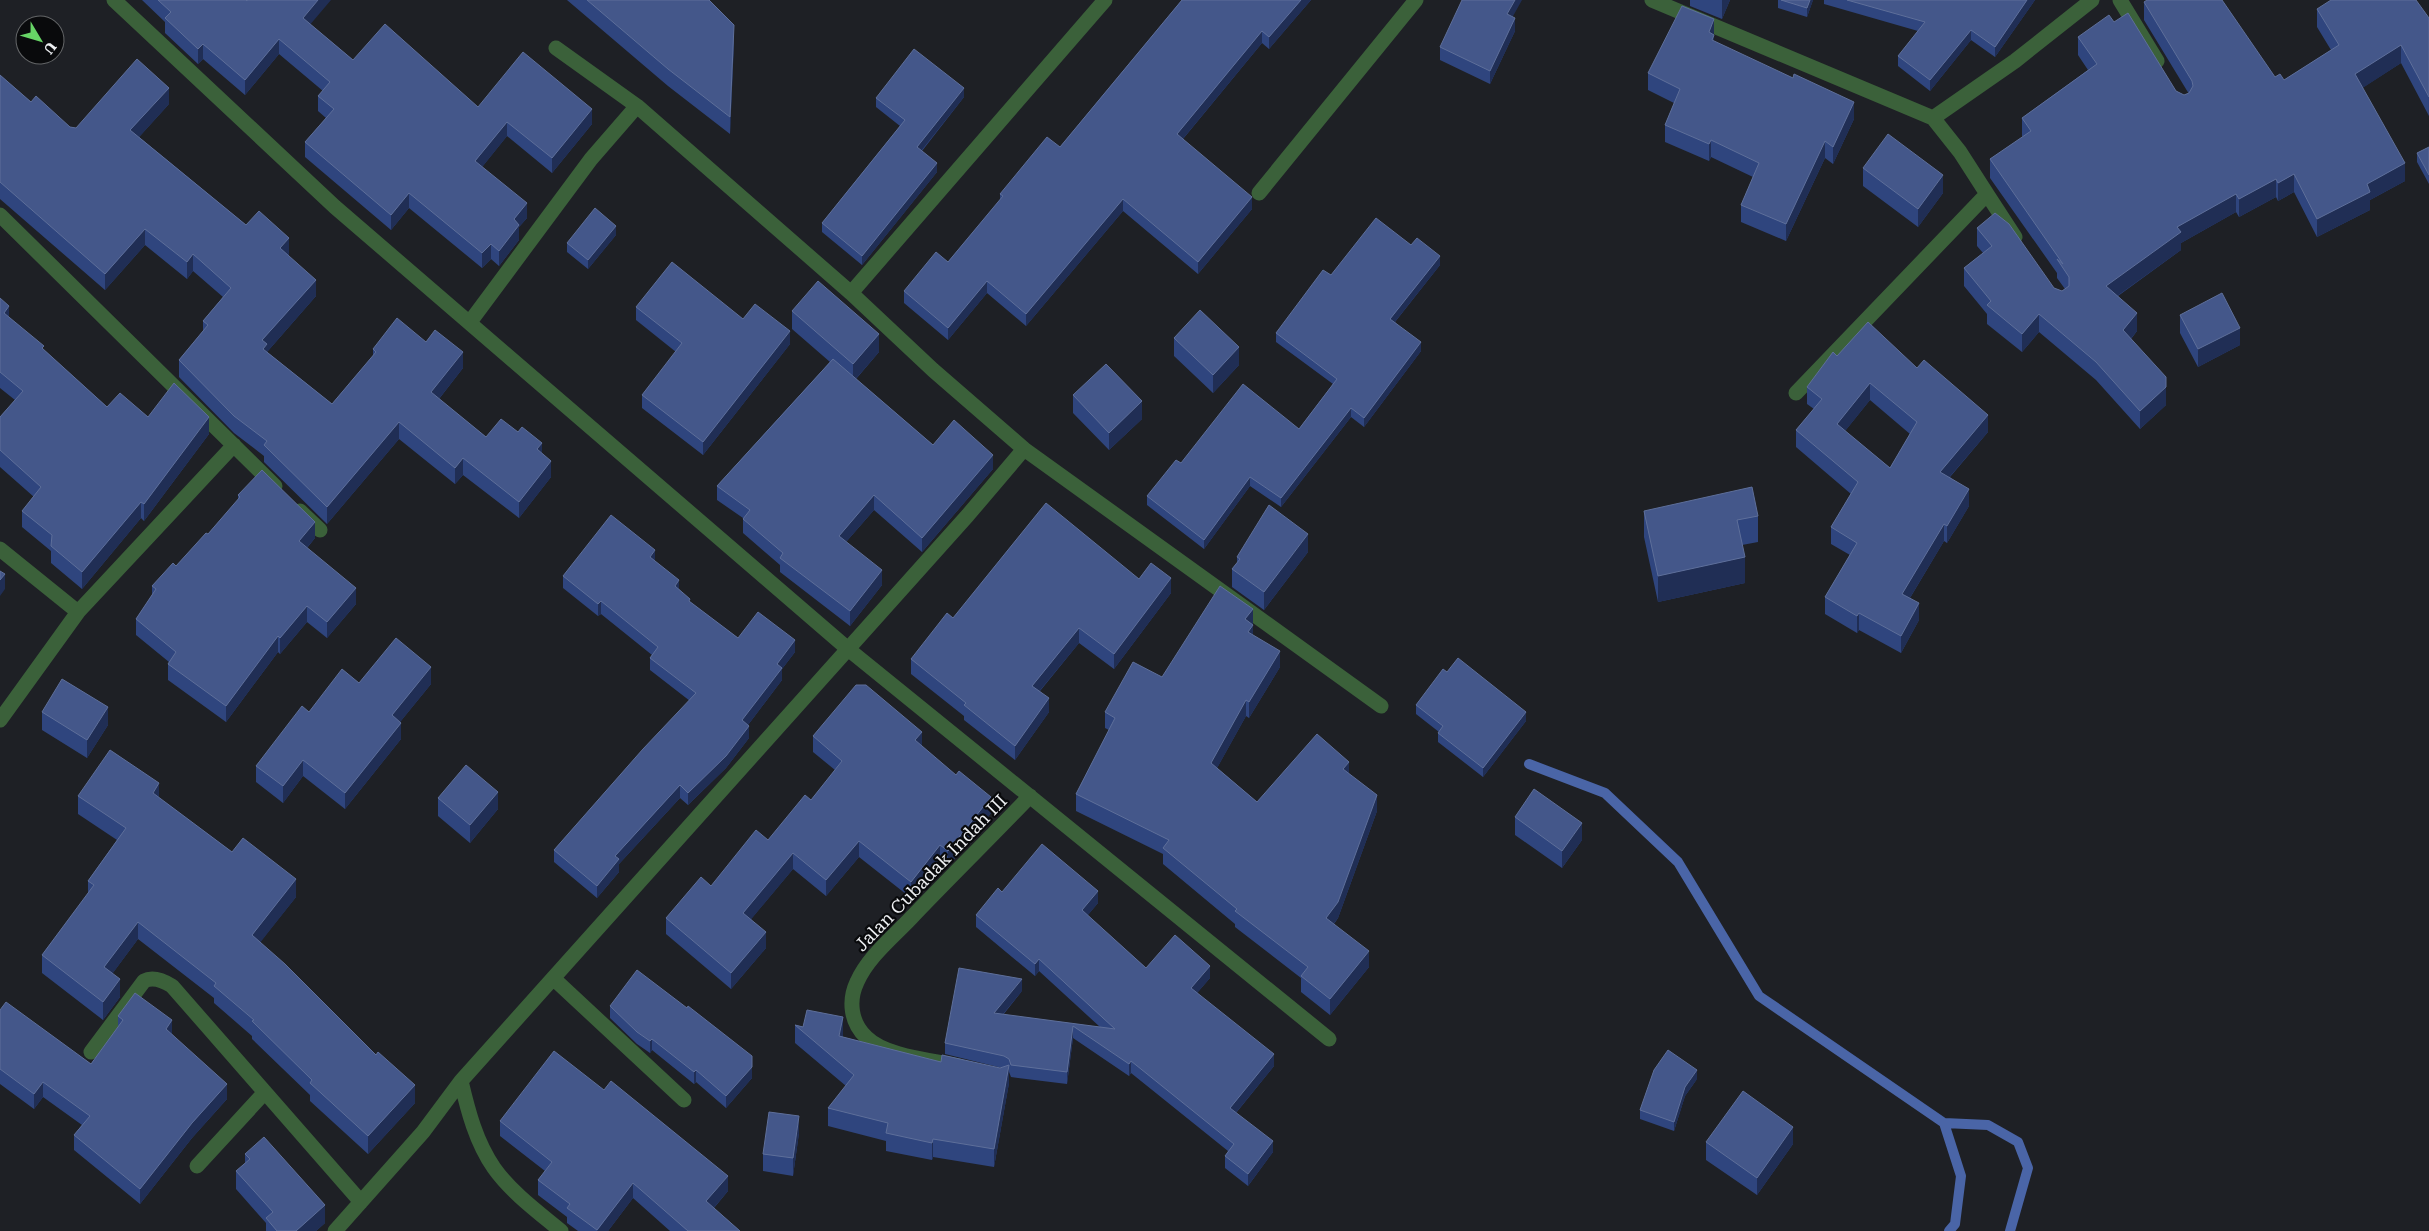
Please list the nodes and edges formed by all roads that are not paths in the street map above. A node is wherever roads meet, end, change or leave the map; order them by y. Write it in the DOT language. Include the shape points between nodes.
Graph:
graph roads {
  1 [pos="114,0"];
  2 [pos="1104,0"];
  3 [pos="1416,0"];
  4 [pos="1652,0"];
  5 [pos="2092,0"];
  6 [pos="2120,0"];
  7 [pos="556,48"];
  8 [pos="2164,72"];
  9 [pos="637,106"];
  10 [pos="1933,118"];
  11 [pos="1259,193"];
  12 [pos="1987,194"];
  13 [pos="0,215"];
  14 [pos="2024,249"];
  15 [pos="851,293"];
  16 [pos="470,322"];
  17 [pos="1796,393"];
  18 [pos="234,445"];
  19 [pos="1024,449"];
  20 [pos="320,530"];
  21 [pos="0,549"];
  22 [pos="78,612"];
  23 [pos="848,649"];
  24 [pos="1381,706"];
  25 [pos="0,720"];
  26 [pos="1030,796"];
  27 [pos="553,978"];
  28 [pos="1329,1039"];
  29 [pos="91,1052"];
  30 [pos="975,1070"];
  31 [pos="461,1081"];
  32 [pos="265,1092"];
  33 [pos="684,1100"];
  34 [pos="197,1166"];
  35 [pos="361,1202"];
  36 [pos="335,1231"];
  37 [pos="561,1231"];
  1 -- 16 [label="street" via="335,207"];
  2 -- 15 [label="street"];
  3 -- 11 [label="street"];
  4 -- 10 [label="street"];
  5 -- 10 [label="street" via="2015,61"];
  6 -- 8 [label="street"];
  7 -- 9 [label="street"];
  9 -- 15 [label="street"];
  9 -- 16 [label="street" via="590,159"];
  10 -- 12 [label="street"];
  12 -- 14 [label="street"];
  12 -- 17 [label="street"];
  13 -- 18 [label="street"];
  15 -- 19 [label="street"];
  16 -- 23 [label="street"];
  18 -- 20 [label="street"];
  18 -- 22 [label="street"];
  19 -- 23 [label="street"];
  19 -- 24 [label="street"];
  21 -- 22 [label="street"];
  22 -- 25 [label="street"];
  23 -- 26 [label="street"];
  23 -- 27 [label="street"];
  26 -- 28 [label="street"];
  26 -- 30 [label="street, Jalan Cubadak Indah III" via="879,951 857,982 853,994 853,1019 867,1038 877,1045 888,1051"];
  27 -- 31 [label="street"];
  27 -- 33 [label="street"];
  29 -- 32 [label="street" via="144,981 163,980 172,986"];
  31 -- 35 [label="street" via="423,1132"];
  31 -- 37 [label="street" via="468,1112 494,1167 513,1190"];
  32 -- 34 [label="street"];
  32 -- 35 [label="street"];
  35 -- 36 [label="street"];
}
